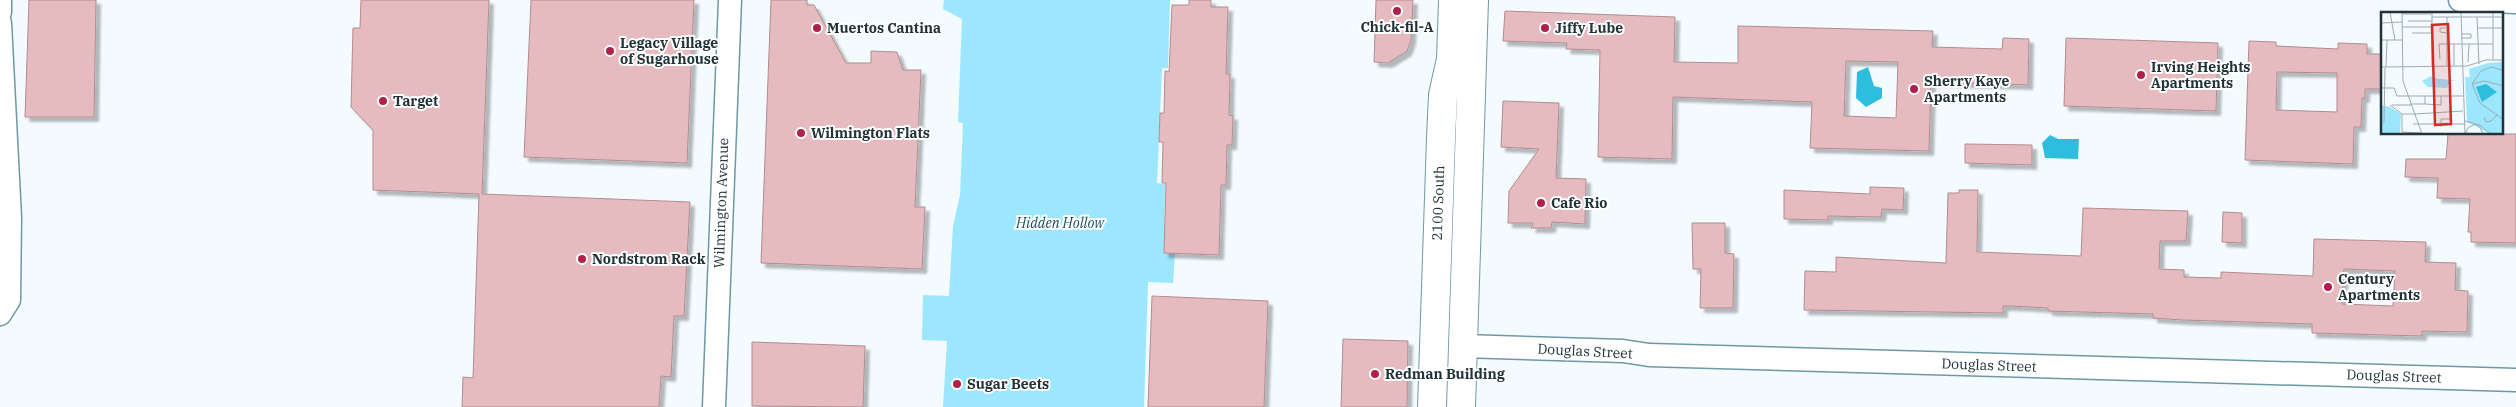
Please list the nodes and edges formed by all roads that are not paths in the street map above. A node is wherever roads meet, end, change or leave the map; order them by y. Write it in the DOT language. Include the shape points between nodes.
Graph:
graph roads {
  1 [pos="0,0"];
  2 [pos="730,0"];
  3 [pos="1453,0"];
  4 [pos="1474,0"];
  5 [pos="2460,0"];
  6 [pos="2471,0"];
  7 [pos="2516,2"];
  8 [pos="0,12"];
  9 [pos="0,23"];
  10 [pos="1441,138"];
  11 [pos="0,314"];
  12 [pos="1463,346"];
  13 [pos="2516,380"];
  14 [pos="714,407"];
  15 [pos="1432,407"];
  16 [pos="1461,407"];
  1 -- 8 [label="street"];
  2 -- 14 [label="street, Wilmington Avenue"];
  3 -- 10 [label="main road, 2100 South" via="1451,59 1443,96"];
  4 -- 12 [label="main road, 2100 South"];
  5 -- 6 [label="street"];
  6 -- 7 [label="street"];
  9 -- 11 [label="street" via="10,218 9,300"];
  10 -- 12 [label="main road" via="1449,153 1453,174 1449,328 1452,338"];
  10 -- 15 [label="main road, 2100 South"];
  12 -- 13 [label="street, Douglas Street" via="1623,351 1650,355"];
  12 -- 16 [label="main road, 2100 South"];
}
